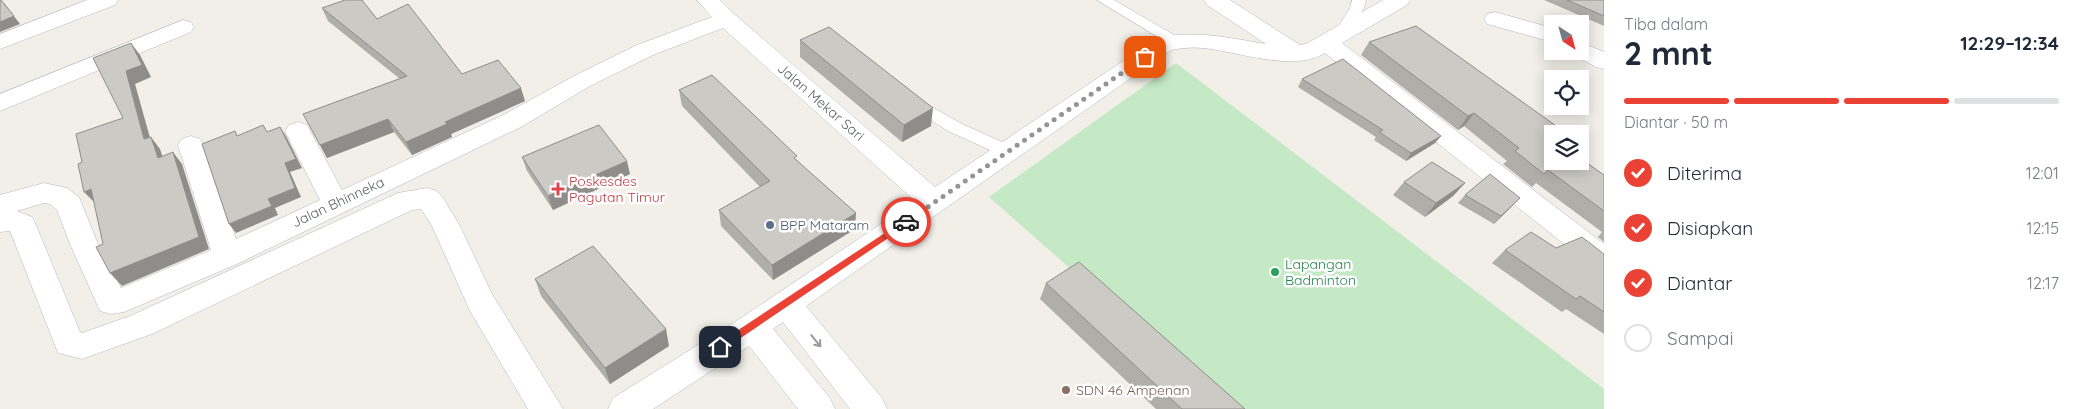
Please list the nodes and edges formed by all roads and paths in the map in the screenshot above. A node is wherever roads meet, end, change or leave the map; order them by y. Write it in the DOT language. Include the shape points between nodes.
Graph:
graph roads {
  1 [pos="107,0"];
  2 [pos="708,0"];
  3 [pos="1104,0"];
  4 [pos="1215,0"];
  5 [pos="1359,0"];
  6 [pos="1399,0"];
  7 [pos="726,19"];
  8 [pos="1495,19"];
  9 [pos="183,27"];
  10 [pos="1544,33"];
  11 [pos="1334,37"];
  12 [pos="0,42"];
  13 [pos="1176,42"];
  14 [pos="1298,53"];
  15 [pos="1589,54"];
  16 [pos="1604,62"];
  17 [pos="897,90"];
  18 [pos="0,102"];
  19 [pos="298,131"];
  20 [pos="191,145"];
  21 [pos="1008,151"];
  22 [pos="336,203"];
  23 [pos="935,203"];
  24 [pos="0,206"];
  25 [pos="0,221"];
  26 [pos="226,256"];
  27 [pos="1604,260"];
  28 [pos="785,303"];
  29 [pos="752,326"];
  30 [pos="546,409"];
  31 [pos="625,409"];
  32 [pos="818,409"];
  33 [pos="870,409"];
  1 -- 12 [label="street"];
  2 -- 7 [label="street, Jalan Mekar Sari"];
  3 -- 13 [label="lane"];
  4 -- 14 [label="street"];
  5 -- 11 [label="lane" via="1357,8"];
  6 -- 11 [label="street"];
  7 -- 22 [label="street, Jalan Bhinneka" via="645,50 512,121"];
  7 -- 23 [label="street, Jalan Mekar Sari"];
  8 -- 10 [label="street"];
  9 -- 18 [label="street"];
  11 -- 14 [label="street" via="1312,51"];
  11 -- 27 [label="street"];
  13 -- 14 [label="street" via="1202,41"];
  13 -- 21 [label="street" via="1160,46"];
  15 -- 16 [label="street"];
  17 -- 21 [label="lane" via="954,126"];
  19 -- 22 [label="street"];
  20 -- 26 [label="street"];
  21 -- 23 [label="street"];
  22 -- 26 [label="street, Jalan Bhinneka"];
  23 -- 28 [label="street"];
  24 -- 26 [label="street, Jalan Bhinneka" via="44,193 57,195 69,204 111,302 124,300"];
  25 -- 30 [label="street" via="7,218 22,225 69,344 82,346 164,315 408,200 427,198 433,203 473,287"];
  28 -- 29 [label="street"];
  28 -- 33 [label="street, one-way"];
  29 -- 31 [label="street"];
  29 -- 32 [label="street"];
}
